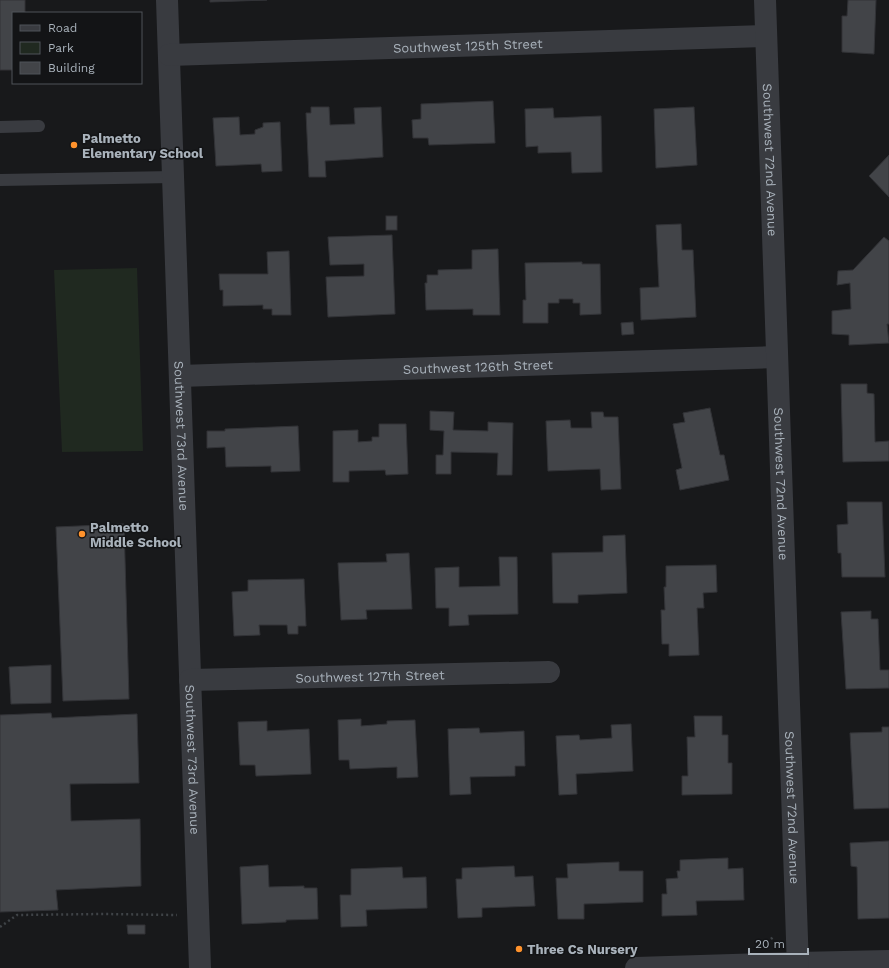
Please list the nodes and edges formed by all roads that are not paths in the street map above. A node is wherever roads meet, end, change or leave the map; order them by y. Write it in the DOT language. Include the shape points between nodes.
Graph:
graph roads {
  1 [pos="167,0"];
  2 [pos="764,0"];
  3 [pos="766,36"];
  4 [pos="169,55"];
  5 [pos="39,126"];
  6 [pos="0,127"];
  7 [pos="173,177"];
  8 [pos="0,180"];
  9 [pos="776,357"];
  10 [pos="180,376"];
  11 [pos="549,672"];
  12 [pos="190,680"];
  13 [pos="889,961"];
  14 [pos="798,966"];
  15 [pos="200,968"];
  16 [pos="636,968"];
  1 -- 4 [label="street, Southwest 73rd Avenue"];
  2 -- 3 [label="street, Southwest 72nd Avenue"];
  3 -- 4 [label="street, Southwest 125th Street"];
  3 -- 9 [label="street, Southwest 72nd Avenue"];
  4 -- 7 [label="street, Southwest 73rd Avenue"];
  5 -- 6 [label="lane"];
  7 -- 8 [label="lane"];
  7 -- 10 [label="street, Southwest 73rd Avenue"];
  9 -- 10 [label="street, Southwest 126th Street"];
  9 -- 14 [label="street, Southwest 72nd Avenue"];
  10 -- 12 [label="street, Southwest 73rd Avenue"];
  11 -- 12 [label="street, Southwest 127th Street"];
  12 -- 15 [label="street, Southwest 73rd Avenue"];
  13 -- 14 [label="street"];
  14 -- 16 [label="street"];
}
